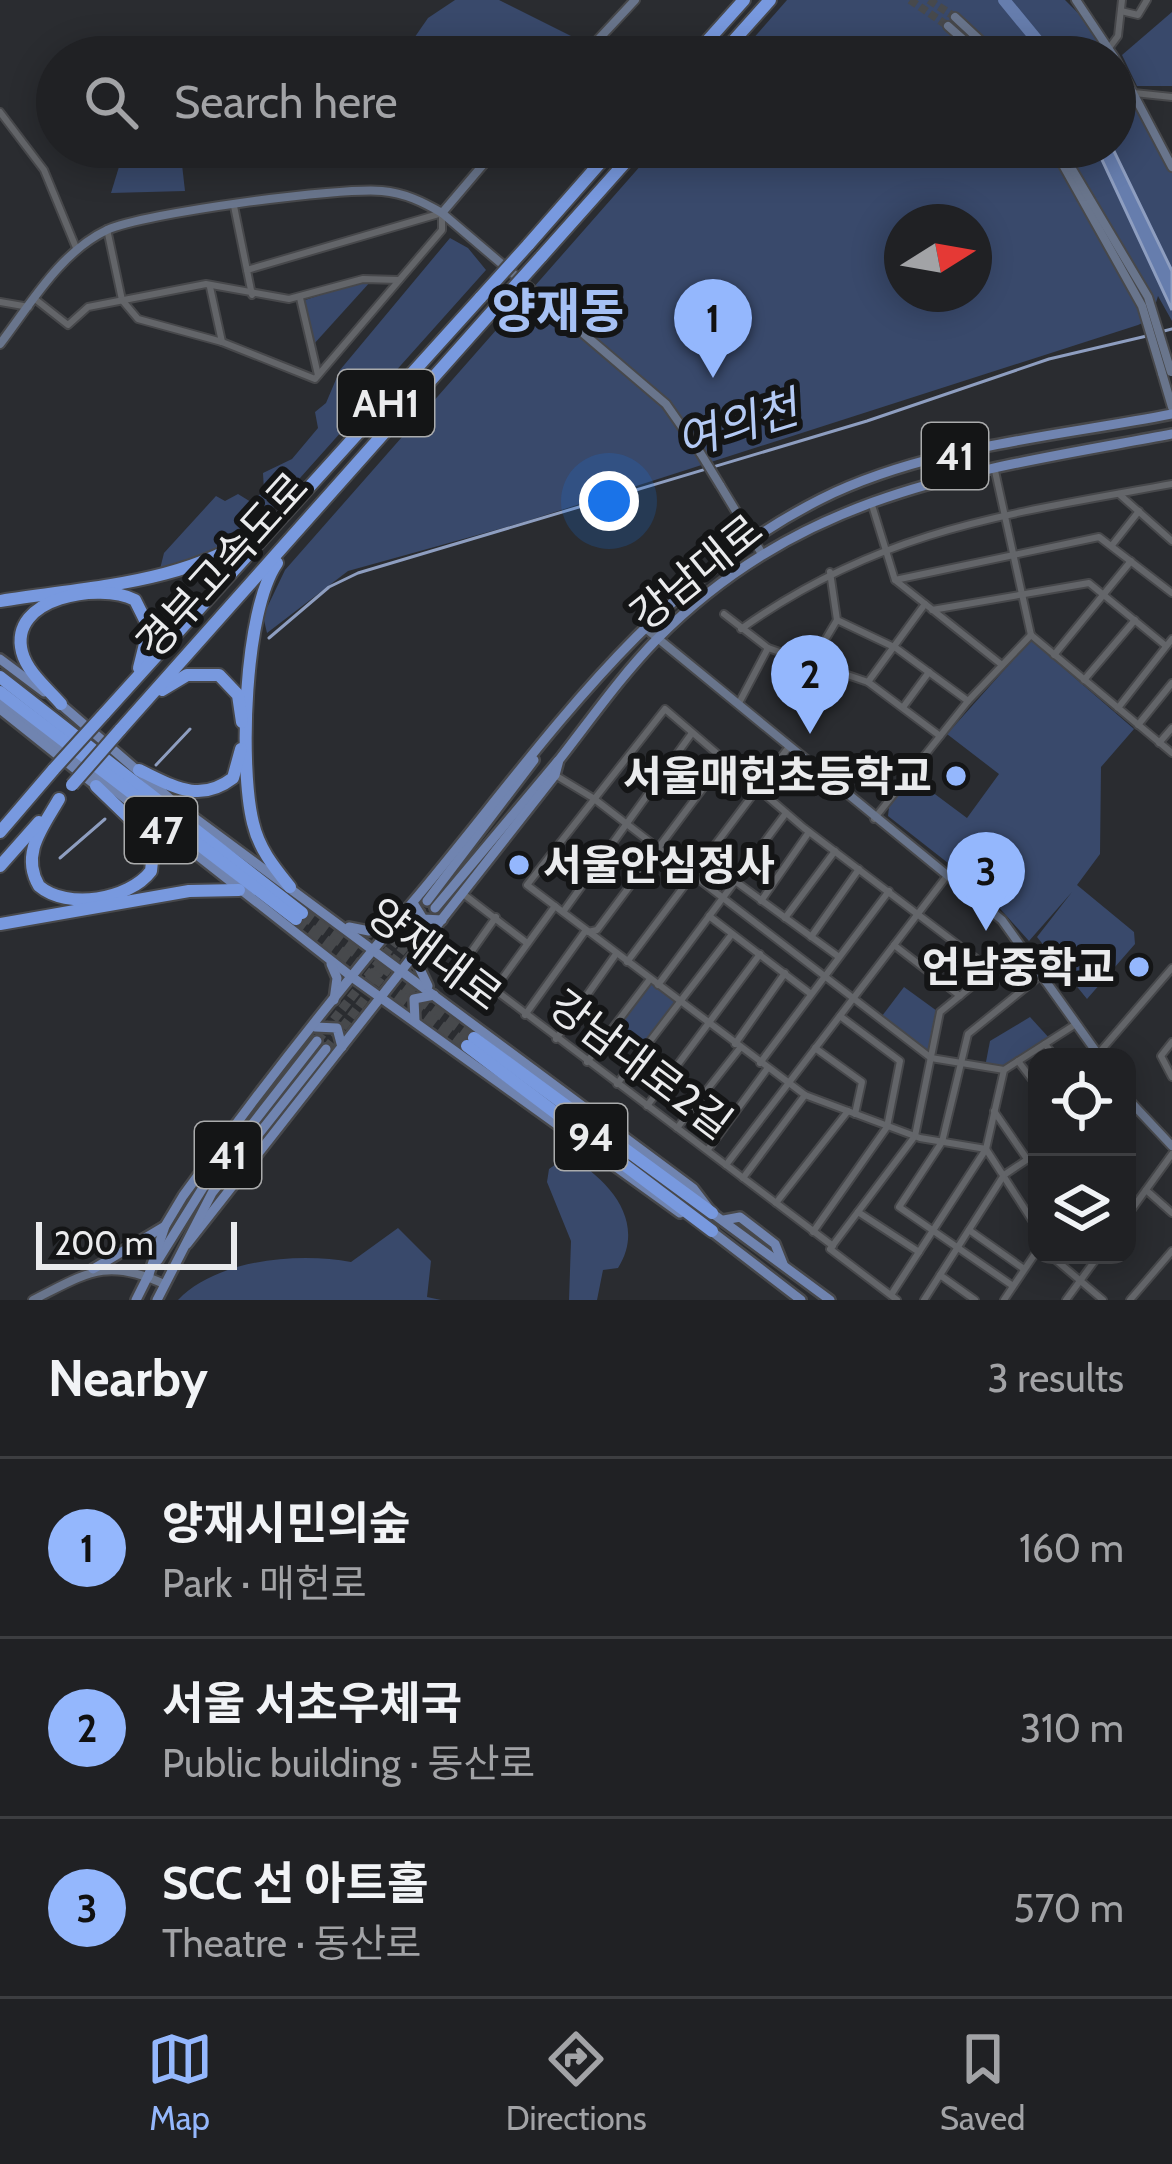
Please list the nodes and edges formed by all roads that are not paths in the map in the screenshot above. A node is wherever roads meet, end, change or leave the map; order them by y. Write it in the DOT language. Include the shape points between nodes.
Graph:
graph roads {
  1 [pos="635,0"];
  2 [pos="744,0"];
  3 [pos="770,0"];
  4 [pos="1076,0"];
  5 [pos="1122,0"];
  6 [pos="1148,0"];
  7 [pos="1121,11"];
  8 [pos="955,17"];
  9 [pos="948,26"];
  10 [pos="602,36"];
  11 [pos="712,36"];
  12 [pos="738,36"];
  13 [pos="959,36"];
  14 [pos="975,36"];
  15 [pos="1100,36"];
  16 [pos="1118,36"];
  17 [pos="1136,93"];
  18 [pos="1172,97"];
  19 [pos="1136,99"];
  20 [pos="0,112"];
  21 [pos="1172,141"];
  22 [pos="1158,142"];
  23 [pos="36,159"];
  24 [pos="1172,166"];
  25 [pos="42,168"];
  26 [pos="480,168"];
  27 [pos="596,168"];
  28 [pos="620,168"];
  29 [pos="1067,168"];
  30 [pos="234,206"];
  31 [pos="442,213"];
  32 [pos="107,230"];
  33 [pos="76,250"];
  34 [pos="247,270"];
  35 [pos="399,280"];
  36 [pos="209,285"];
  37 [pos="252,295"];
  38 [pos="300,298"];
  39 [pos="122,300"];
  40 [pos="0,302"];
  41 [pos="32,303"];
  42 [pos="222,342"];
  43 [pos="0,344"];
  44 [pos="1169,373"];
  45 [pos="316,377"];
  46 [pos="1172,410"];
  47 [pos="1172,434"];
  48 [pos="995,471"];
  49 [pos="1172,484"];
  50 [pos="1119,494"];
  51 [pos="871,499"];
  52 [pos="290,509"];
  53 [pos="1139,511"];
  54 [pos="1005,515"];
  55 [pos="308,518"];
  56 [pos="752,539"];
  57 [pos="1172,541"];
  58 [pos="1113,544"];
  59 [pos="883,549"];
  60 [pos="1013,553"];
  61 [pos="762,554"];
  62 [pos="1131,560"];
  63 [pos="830,572"];
  64 [pos="895,580"];
  65 [pos="1106,592"];
  66 [pos="1172,593"];
  67 [pos="1022,595"];
  68 [pos="0,601"];
  69 [pos="928,607"];
  70 [pos="724,614"];
  71 [pos="837,620"];
  72 [pos="1135,620"];
  73 [pos="643,626"];
  74 [pos="741,629"];
  75 [pos="1031,635"];
  76 [pos="656,640"];
  77 [pos="1169,642"];
  78 [pos="768,648"];
  79 [pos="896,648"];
  80 [pos="1054,655"];
  81 [pos="0,659"];
  82 [pos="812,662"];
  83 [pos="1002,665"];
  84 [pos="929,672"];
  85 [pos="0,677"];
  86 [pos="1084,680"];
  87 [pos="868,682"];
  88 [pos="1172,683"];
  89 [pos="0,696"];
  90 [pos="118,699"];
  91 [pos="968,701"];
  92 [pos="61,704"];
  93 [pos="737,706"];
  94 [pos="904,706"];
  95 [pos="1118,708"];
  96 [pos="0,709"];
  97 [pos="134,714"];
  98 [pos="1138,725"];
  99 [pos="1172,728"];
  100 [pos="692,733"];
  101 [pos="940,736"];
  102 [pos="1160,743"];
  103 [pos="788,748"];
  104 [pos="539,750"];
  105 [pos="1172,753"];
  106 [pos="560,760"];
  107 [pos="724,760"];
  108 [pos="140,770"];
  109 [pos="555,775"];
  110 [pos="96,786"];
  111 [pos="758,788"];
  112 [pos="593,798"];
  113 [pos="59,799"];
  114 [pos="132,808"];
  115 [pos="19,811"];
  116 [pos="786,812"];
  117 [pos="874,819"];
  118 [pos="0,820"];
  119 [pos="626,823"];
  120 [pos="0,832"];
  121 [pos="809,832"];
  122 [pos="658,847"];
  123 [pos="836,851"];
  124 [pos="0,866"];
  125 [pos="859,868"];
  126 [pos="693,875"];
  127 [pos="946,877"];
  128 [pos="735,881"];
  129 [pos="290,887"];
  130 [pos="238,890"];
  131 [pos="890,891"];
  132 [pos="462,893"];
  133 [pos="723,898"];
  134 [pos="761,901"];
  135 [pos="412,903"];
  136 [pos="559,909"];
  137 [pos="919,913"];
  138 [pos="329,916"];
  139 [pos="709,916"];
  140 [pos="496,917"];
  141 [pos="784,918"];
  142 [pos="442,920"];
  143 [pos="0,925"];
  144 [pos="587,931"];
  145 [pos="732,934"];
  146 [pos="811,937"];
  147 [pos="421,943"];
  148 [pos="527,943"];
  149 [pos="894,945"];
  150 [pos="1021,946"];
  151 [pos="372,949"];
  152 [pos="616,954"];
  153 [pos="760,955"];
  154 [pos="326,956"];
  155 [pos="839,958"];
  156 [pos="627,962"];
  157 [pos="1172,968"];
  158 [pos="400,970"];
  159 [pos="991,970"];
  160 [pos="784,973"];
  161 [pos="1041,975"];
  162 [pos="826,976"];
  163 [pos="352,977"];
  164 [pos="654,982"];
  165 [pos="494,990"];
  166 [pos="812,994"];
  167 [pos="434,996"];
  168 [pos="960,996"];
  169 [pos="380,997"];
  170 [pos="854,998"];
  171 [pos="679,1001"];
  172 [pos="332,1005"];
  173 [pos="399,1012"];
  174 [pos="525,1015"];
  175 [pos="840,1016"];
  176 [pos="708,1024"];
  177 [pos="1076,1024"];
  178 [pos="358,1025"];
  179 [pos="418,1026"];
  180 [pos="315,1027"];
  181 [pos="556,1039"];
  182 [pos="1172,1042"];
  183 [pos="1045,1044"];
  184 [pos="737,1046"];
  185 [pos="342,1047"];
  186 [pos="815,1048"];
  187 [pos="1048,1048"];
  188 [pos="1093,1048"];
  189 [pos="1106,1048"];
  190 [pos="931,1058"];
  191 [pos="1018,1061"];
  192 [pos="586,1062"];
  193 [pos="959,1062"];
  194 [pos="764,1066"];
  195 [pos="1004,1070"];
  196 [pos="1028,1074"];
  197 [pos="1172,1077"];
  198 [pos="617,1084"];
  199 [pos="788,1084"];
  200 [pos="806,1095"];
  201 [pos="647,1106"];
  202 [pos="994,1112"];
  203 [pos="851,1113"];
  204 [pos="1136,1113"];
  205 [pos="887,1127"];
  206 [pos="677,1128"];
  207 [pos="915,1136"];
  208 [pos="942,1142"];
  209 [pos="986,1149"];
  210 [pos="708,1150"];
  211 [pos="1172,1150"];
  212 [pos="1033,1156"];
  213 [pos="1027,1160"];
  214 [pos="726,1165"];
  215 [pos="1004,1175"];
  216 [pos="743,1178"];
  217 [pos="1146,1190"];
  218 [pos="776,1204"];
  219 [pos="1136,1204"];
  220 [pos="858,1212"];
  221 [pos="1028,1214"];
  222 [pos="1172,1214"];
  223 [pos="718,1217"];
  224 [pos="165,1226"];
  225 [pos="933,1230"];
  226 [pos="969,1230"];
  227 [pos="712,1231"];
  228 [pos="813,1232"];
  229 [pos="187,1244"];
  230 [pos="831,1248"];
  231 [pos="958,1248"];
  232 [pos="1172,1251"];
  233 [pos="919,1252"];
  234 [pos="1028,1264"];
  235 [pos="1061,1264"];
  236 [pos="1093,1264"];
  237 [pos="93,1269"];
  238 [pos="1024,1270"];
  239 [pos="148,1276"];
  240 [pos="940,1276"];
  241 [pos="1081,1281"];
  242 [pos="164,1284"];
  243 [pos="1013,1286"];
  244 [pos="894,1298"];
  245 [pos="34,1300"];
  246 [pos="136,1300"];
  247 [pos="157,1300"];
  248 [pos="801,1300"];
  249 [pos="830,1300"];
  250 [pos="924,1300"];
  251 [pos="975,1300"];
  252 [pos="1004,1300"];
  253 [pos="1066,1300"];
  254 [pos="1103,1300"];
  255 [pos="1130,1300"];
  1 -- 10 [label="street"];
  2 -- 11 [label="highway"];
  3 -- 12 [label="highway"];
  4 -- 15 [label="street"];
  5 -- 7 [label="street"];
  6 -- 7 [label="street" via="1138,15"];
  7 -- 16 [label="street"];
  8 -- 14 [label="street"];
  9 -- 13 [label="street"];
  17 -- 18 [label="street"];
  19 -- 22 [label="street"];
  20 -- 23 [label="street"];
  21 -- 22 [label="street"];
  22 -- 24 [label="street"];
  25 -- 33 [label="street"];
  26 -- 31 [label="street"];
  27 -- 52 [label="highway, 경부고속도로 / AH1, bridge"];
  28 -- 55 [label="highway, 경부고속도로 / AH1, bridge"];
  29 -- 44 [label="street, bridge"];
  30 -- 31 [label="street" via="375,190"];
  30 -- 32 [label="street"];
  30 -- 34 [label="street"];
  31 -- 34 [label="street"];
  31 -- 35 [label="street" via="442,230"];
  31 -- 56 [label="street, bridge" via="666,404"];
  32 -- 33 [label="street"];
  32 -- 39 [label="street"];
  33 -- 41 [label="street"];
  34 -- 37 [label="street"];
  35 -- 38 [label="street" via="363,279"];
  35 -- 45 [label="street"];
  36 -- 37 [label="street"];
  36 -- 39 [label="street"];
  36 -- 42 [label="street"];
  37 -- 38 [label="street"];
  38 -- 45 [label="street"];
  39 -- 41 [label="street" via="88,307 68,325"];
  39 -- 42 [label="street" via="138,319"];
  40 -- 41 [label="street"];
  41 -- 43 [label="street"];
  42 -- 45 [label="street"];
  44 -- 46 [label="street"];
  46 -- 56 [label="main road, 강남대로 / 41" via="887,473 822,498"];
  47 -- 48 [label="main road, 강남대로 / 41"];
  48 -- 51 [label="main road, 강남대로 / 41"];
  48 -- 54 [label="street"];
  49 -- 50 [label="street"];
  50 -- 53 [label="street"];
  50 -- 54 [label="street"];
  51 -- 59 [label="street"];
  51 -- 61 [label="main road, 강남대로 / 41"];
  52 -- 68 [label="highway" via="198,567"];
  52 -- 90 [label="highway, 경부고속도로 / AH1"];
  53 -- 57 [label="street"];
  53 -- 58 [label="street"];
  54 -- 59 [label="street"];
  54 -- 60 [label="street"];
  55 -- 97 [label="highway, 경부고속도로 / AH1"];
  55 -- 129 [label="highway" via="266,581 250,650 251,815 262,850"];
  56 -- 61 [label="street"];
  56 -- 73 [label="main road, 강남대로 / 41"];
  58 -- 60 [label="street" via="1099,537"];
  58 -- 62 [label="street"];
  59 -- 63 [label="street"];
  59 -- 64 [label="street"];
  60 -- 64 [label="street"];
  60 -- 67 [label="street"];
  61 -- 76 [label="main road, 강남대로 / 41"];
  62 -- 65 [label="street"];
  62 -- 66 [label="street"];
  63 -- 71 [label="street"];
  63 -- 74 [label="street"];
  64 -- 69 [label="street"];
  65 -- 67 [label="street" via="1089,583"];
  65 -- 72 [label="street"];
  65 -- 80 [label="street"];
  67 -- 69 [label="street"];
  67 -- 75 [label="street"];
  69 -- 79 [label="street"];
  69 -- 83 [label="street"];
  70 -- 74 [label="street"];
  71 -- 79 [label="street"];
  71 -- 82 [label="street"];
  72 -- 77 [label="street"];
  72 -- 86 [label="street"];
  73 -- 76 [label="street"];
  73 -- 104 [label="main road, 강남대로 / 41"];
  74 -- 78 [label="street"];
  75 -- 80 [label="street"];
  75 -- 83 [label="street"];
  76 -- 93 [label="street"];
  76 -- 106 [label="main road, 강남대로 / 41"];
  77 -- 95 [label="street"];
  78 -- 82 [label="street"];
  78 -- 93 [label="street"];
  79 -- 84 [label="street"];
  79 -- 87 [label="street"];
  80 -- 86 [label="street"];
  81 -- 92 [label="main road, 양재대로 / 47"];
  82 -- 87 [label="street"];
  83 -- 91 [label="street"];
  84 -- 91 [label="street"];
  84 -- 94 [label="street"];
  85 -- 89 [label="highway, 양재대로" via="299,916"];
  86 -- 95 [label="street"];
  87 -- 94 [label="street"];
  88 -- 98 [label="street"];
  89 -- 114 [label="main road, 양재대로 / 47"];
  90 -- 92 [label="highway" via="142,661 149,628 135,600 111,593 49,603 24,626 28,666"];
  90 -- 115 [label="highway, 경부고속도로, bridge"];
  91 -- 101 [label="street"];
  92 -- 108 [label="main road, 양재대로 / 47"];
  93 -- 103 [label="street"];
  94 -- 101 [label="street"];
  95 -- 98 [label="street"];
  96 -- 110 [label="main road"];
  97 -- 108 [label="highway" via="177,679 205,672 230,682 242,710 241,762 227,783 188,792"];
  97 -- 113 [label="highway, 경부고속도로, bridge"];
  98 -- 102 [label="street"];
  99 -- 102 [label="street"];
  100 -- 107 [label="street"];
  100 -- 112 [label="street" via="659,712"];
  100 -- 119 [label="street"];
  101 -- 117 [label="street"];
  102 -- 105 [label="street"];
  103 -- 111 [label="street"];
  103 -- 117 [label="street"];
  104 -- 106 [label="main road, 41" via="431,905"];
  104 -- 135 [label="main road, 강남대로"];
  106 -- 109 [label="main road, 강남대로"];
  107 -- 111 [label="street"];
  107 -- 122 [label="street"];
  108 -- 129 [label="main road, 양재대로 / 47"];
  109 -- 112 [label="street"];
  109 -- 132 [label="main road, 강남대로"];
  110 -- 113 [label="highway" via="155,845 150,874 127,891 68,900 37,883 32,848"];
  110 -- 114 [label="main road"];
  111 -- 116 [label="street"];
  111 -- 126 [label="street"];
  112 -- 119 [label="street"];
  112 -- 136 [label="street" via="527,885"];
  113 -- 124 [label="highway, 경부고속도로"];
  114 -- 130 [label="main road, 양재대로 / 47"];
  115 -- 118 [label="highway"];
  115 -- 120 [label="highway, 경부고속도로"];
  116 -- 121 [label="street"];
  116 -- 128 [label="street"];
  117 -- 127 [label="street"];
  119 -- 122 [label="street"];
  119 -- 136 [label="street"];
  121 -- 123 [label="street"];
  121 -- 134 [label="street"];
  122 -- 126 [label="street"];
  122 -- 144 [label="street" via="597,930"];
  123 -- 125 [label="street"];
  123 -- 141 [label="street"];
  125 -- 131 [label="street"];
  125 -- 146 [label="street"];
  126 -- 133 [label="street"];
  126 -- 156 [label="street"];
  127 -- 137 [label="street"];
  127 -- 150 [label="street" via="1002,920"];
  128 -- 133 [label="street"];
  128 -- 134 [label="street"];
  129 -- 138 [label="main road, 양재대로 / 47"];
  130 -- 143 [label="highway" via="182,892"];
  130 -- 154 [label="main road, 양재대로 / 47"];
  131 -- 137 [label="street"];
  131 -- 155 [label="street"];
  132 -- 140 [label="street"];
  132 -- 142 [label="main road, 강남대로"];
  133 -- 139 [label="street"];
  133 -- 162 [label="street"];
  134 -- 141 [label="street"];
  135 -- 138 [label="main road" via="375,930"];
  135 -- 142 [label="main road" via="423,919"];
  135 -- 151 [label="main road, 강남대로"];
  136 -- 144 [label="street"];
  136 -- 148 [label="street"];
  137 -- 149 [label="street"];
  137 -- 159 [label="street"];
  138 -- 151 [label="main road, 양재대로 / 47"];
  139 -- 145 [label="street"];
  139 -- 164 [label="street"];
  140 -- 148 [label="street"];
  140 -- 165 [label="street, 강남대로2길" via="462,964"];
  141 -- 146 [label="street"];
  142 -- 147 [label="main road, 강남대로"];
  144 -- 152 [label="street"];
  144 -- 174 [label="street"];
  145 -- 153 [label="street"];
  145 -- 171 [label="street"];
  146 -- 155 [label="street"];
  147 -- 158 [label="main road, 강남대로"];
  147 -- 167 [label="main road" via="420,971"];
  148 -- 165 [label="street"];
  149 -- 168 [label="street"];
  149 -- 170 [label="street"];
  150 -- 159 [label="street"];
  150 -- 161 [label="street"];
  151 -- 158 [label="main road, 양재대로 / 47"];
  151 -- 163 [label="main road, 강남대로"];
  152 -- 156 [label="street"];
  152 -- 181 [label="street"];
  153 -- 160 [label="street"];
  153 -- 176 [label="street"];
  154 -- 163 [label="main road, 양재대로 / 47"];
  154 -- 172 [label="main road" via="337,978"];
  155 -- 162 [label="street"];
  156 -- 164 [label="street"];
  157 -- 189 [label="street"];
  158 -- 167 [label="main road, 양재대로 / 47"];
  158 -- 169 [label="main road, 강남대로"];
  159 -- 168 [label="street"];
  160 -- 166 [label="street"];
  160 -- 184 [label="street"];
  161 -- 177 [label="street"];
  161 -- 193 [label="street" via="968,1034"];
  162 -- 166 [label="street"];
  162 -- 170 [label="street"];
  163 -- 169 [label="main road, 양재대로 / 47"];
  163 -- 172 [label="main road, 강남대로"];
  164 -- 171 [label="street"];
  164 -- 192 [label="street"];
  165 -- 174 [label="street, 강남대로2길"];
  166 -- 194 [label="street"];
  167 -- 179 [label="main road" via="414,999"];
  167 -- 223 [label="main road, 양재대로 / 47" via="693,1189"];
  168 -- 190 [label="street" via="940,1012"];
  169 -- 173 [label="main road, 양재대로 / 47"];
  169 -- 178 [label="main road, 강남대로"];
  170 -- 175 [label="street"];
  170 -- 190 [label="street"];
  171 -- 176 [label="street"];
  171 -- 198 [label="street"];
  172 -- 180 [label="main road, 강남대로"];
  173 -- 178 [label="main road" via="377,1012"];
  173 -- 179 [label="main road, 양재대로 / 47"];
  174 -- 181 [label="street, 강남대로2길"];
  175 -- 186 [label="street"];
  175 -- 205 [label="street" via="899,1061"];
  176 -- 184 [label="street"];
  176 -- 201 [label="street"];
  177 -- 183 [label="street"];
  177 -- 188 [label="street"];
  178 -- 185 [label="main road, 강남대로"];
  179 -- 227 [label="main road, 양재대로 / 47"];
  180 -- 185 [label="main road" via="337,1028"];
  180 -- 224 [label="main road, 강남대로"];
  181 -- 192 [label="street, 강남대로2길"];
  182 -- 197 [label="street" via="1161,1056"];
  183 -- 187 [label="street"];
  183 -- 191 [label="street"];
  184 -- 194 [label="street"];
  184 -- 206 [label="street"];
  185 -- 229 [label="main road, 강남대로"];
  186 -- 199 [label="street"];
  186 -- 203 [label="street" via="862,1082"];
  190 -- 193 [label="street"];
  190 -- 207 [label="street"];
  191 -- 195 [label="street"];
  191 -- 196 [label="street"];
  192 -- 198 [label="street, 강남대로2길"];
  193 -- 195 [label="street"];
  193 -- 208 [label="street"];
  194 -- 199 [label="street"];
  194 -- 210 [label="street"];
  195 -- 202 [label="street"];
  198 -- 201 [label="street, 강남대로2길"];
  199 -- 200 [label="street"];
  199 -- 214 [label="street"];
  200 -- 203 [label="street"];
  200 -- 216 [label="street"];
  201 -- 206 [label="street, 강남대로2길"];
  202 -- 209 [label="street"];
  202 -- 213 [label="street"];
  203 -- 205 [label="street"];
  203 -- 218 [label="street"];
  204 -- 211 [label="street"];
  205 -- 207 [label="street"];
  205 -- 228 [label="street"];
  206 -- 210 [label="street, 강남대로2길"];
  207 -- 208 [label="street"];
  207 -- 220 [label="street"];
  208 -- 209 [label="street"];
  208 -- 225 [label="street" via="899,1207"];
  209 -- 215 [label="street"];
  209 -- 225 [label="street"];
  210 -- 214 [label="street, 강남대로2길"];
  211 -- 217 [label="street"];
  212 -- 213 [label="street"];
  213 -- 215 [label="street"];
  214 -- 216 [label="street, 강남대로2길"];
  215 -- 221 [label="street"];
  215 -- 226 [label="street"];
  216 -- 218 [label="street, 강남대로2길"];
  217 -- 219 [label="street"];
  217 -- 222 [label="street"];
  218 -- 228 [label="street, 강남대로2길"];
  220 -- 230 [label="street"];
  220 -- 233 [label="street"];
  223 -- 227 [label="highway, 94" via="471,1042"];
  223 -- 249 [label="main road, 양재대로 / 47"];
  224 -- 237 [label="main road"];
  224 -- 239 [label="main road"];
  225 -- 231 [label="street"];
  225 -- 233 [label="street"];
  226 -- 231 [label="street"];
  226 -- 238 [label="street"];
  227 -- 248 [label="main road, 양재대로 / 47"];
  228 -- 230 [label="street, 강남대로2길"];
  229 -- 239 [label="main road, 41" via="212,1193 322,1045 204,1186"];
  229 -- 242 [label="main road, 41"];
  230 -- 244 [label="street, 강남대로2길"];
  231 -- 240 [label="street"];
  231 -- 243 [label="street"];
  232 -- 255 [label="street"];
  233 -- 244 [label="street"];
  234 -- 238 [label="street"];
  235 -- 241 [label="street"];
  236 -- 241 [label="street"];
  237 -- 239 [label="street"];
  237 -- 245 [label="street"];
  238 -- 243 [label="street"];
  239 -- 242 [label="street"];
  239 -- 246 [label="main road, 41"];
  240 -- 250 [label="street"];
  240 -- 251 [label="street"];
  241 -- 253 [label="street"];
  241 -- 254 [label="street"];
  242 -- 247 [label="main road, 41"];
  243 -- 252 [label="street"];
}
